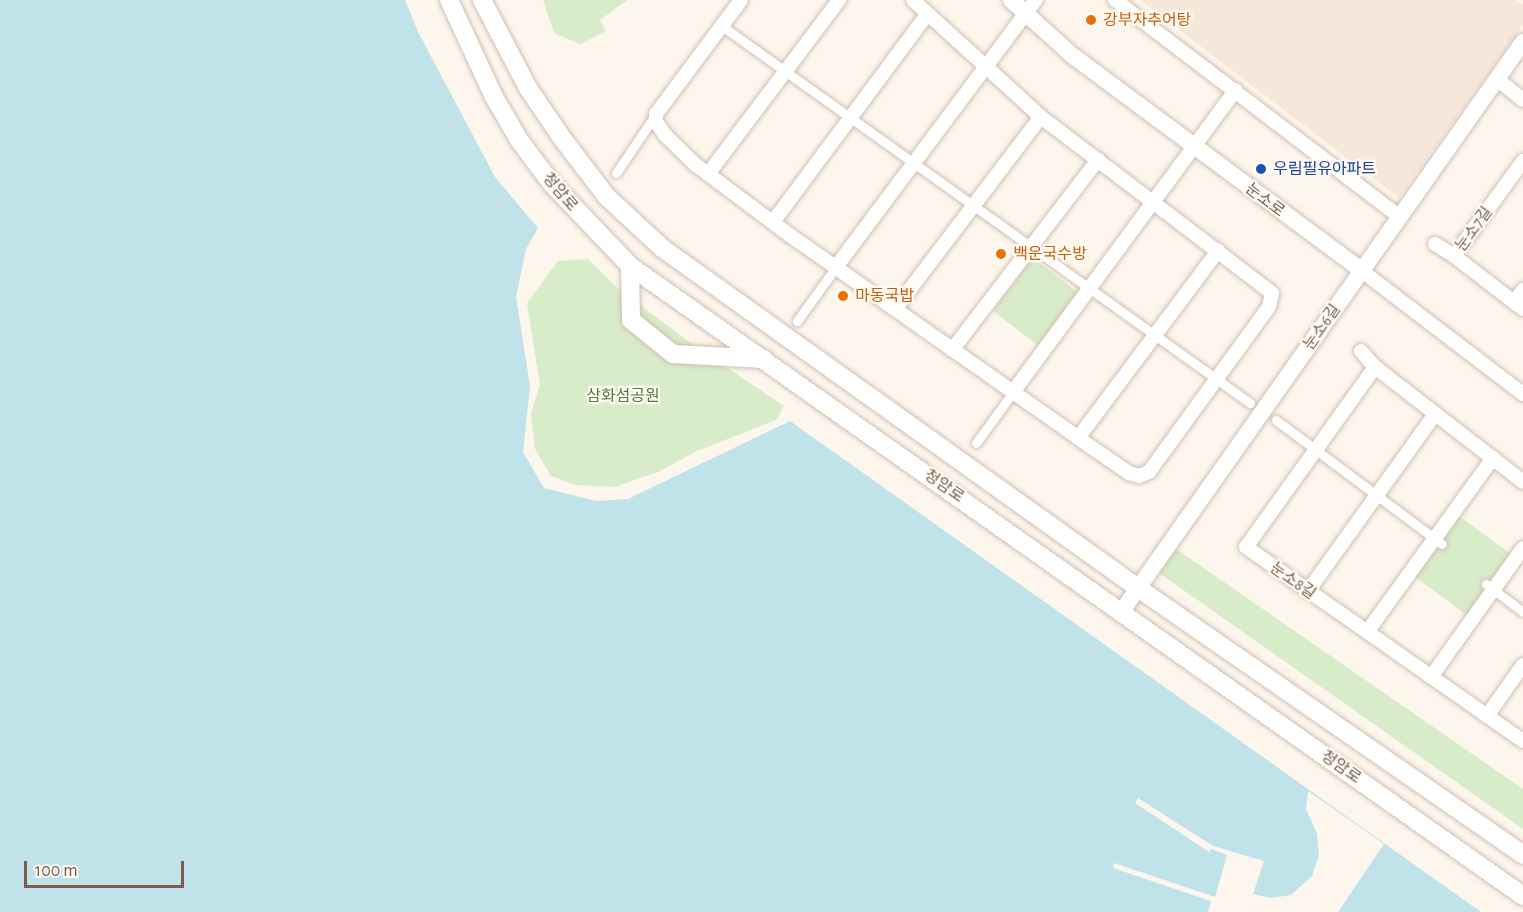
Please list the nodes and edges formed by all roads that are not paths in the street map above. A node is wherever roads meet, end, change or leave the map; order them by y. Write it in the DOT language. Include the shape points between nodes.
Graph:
graph roads {
  1 [pos="449,0"];
  2 [pos="482,0"];
  3 [pos="741,0"];
  4 [pos="839,0"];
  5 [pos="914,0"];
  6 [pos="1011,0"];
  7 [pos="1036,0"];
  8 [pos="1115,0"];
  9 [pos="1024,14"];
  10 [pos="927,15"];
  11 [pos="722,26"];
  12 [pos="1523,42"];
  13 [pos="984,68"];
  14 [pos="786,71"];
  15 [pos="1497,80"];
  16 [pos="1236,90"];
  17 [pos="1523,100"];
  18 [pos="656,114"];
  19 [pos="850,117"];
  20 [pos="1041,117"];
  21 [pos="1194,147"];
  22 [pos="1098,160"];
  23 [pos="1523,161"];
  24 [pos="914,162"];
  25 [pos="616,173"];
  26 [pos="708,174"];
  27 [pos="1154,202"];
  28 [pos="974,206"];
  29 [pos="1400,217"];
  30 [pos="773,222"];
  31 [pos="1435,244"];
  32 [pos="1031,246"];
  33 [pos="1218,251"];
  34 [pos="1454,256"];
  35 [pos="630,266"];
  36 [pos="836,267"];
  37 [pos="1362,271"];
  38 [pos="1090,288"];
  39 [pos="1523,290"];
  40 [pos="1519,306"];
  41 [pos="895,309"];
  42 [pos="797,321"];
  43 [pos="1155,335"];
  44 [pos="952,350"];
  45 [pos="1361,351"];
  46 [pos="765,359"];
  47 [pos="1375,367"];
  48 [pos="1217,379"];
  49 [pos="1013,392"];
  50 [pos="1523,394"];
  51 [pos="1250,403"];
  52 [pos="1435,414"];
  53 [pos="1276,420"];
  54 [pos="1078,438"];
  55 [pos="976,442"];
  56 [pos="1316,450"];
  57 [pos="1492,458"];
  58 [pos="1523,482"];
  59 [pos="1377,495"];
  60 [pos="1439,541"];
  61 [pos="1523,548"];
  62 [pos="1490,587"];
  63 [pos="1138,588"];
  64 [pos="1308,591"];
  65 [pos="1122,611"];
  66 [pos="1523,612"];
  67 [pos="1367,632"];
  68 [pos="1523,665"];
  69 [pos="1431,677"];
  70 [pos="1486,716"];
  71 [pos="1523,741"];
  72 [pos="1523,855"];
  73 [pos="1523,896"];
  1 -- 35 [label="main road, 청암로" via="493,95 519,140 552,184"];
  2 -- 63 [label="main road, 청암로" via="528,87 562,138 607,197 662,248"];
  3 -- 11 [label="street"];
  4 -- 14 [label="street"];
  5 -- 10 [label="street"];
  6 -- 9 [label="street, 눈소로"];
  7 -- 9 [label="street"];
  8 -- 16 [label="street"];
  9 -- 13 [label="street"];
  9 -- 21 [label="street, 눈소로"];
  10 -- 13 [label="street"];
  10 -- 19 [label="street"];
  11 -- 14 [label="street"];
  11 -- 18 [label="street"];
  12 -- 15 [label="street, 눈소6길"];
  13 -- 20 [label="street"];
  13 -- 24 [label="street"];
  14 -- 19 [label="street"];
  14 -- 26 [label="street"];
  15 -- 17 [label="street"];
  15 -- 29 [label="street, 눈소6길"];
  16 -- 21 [label="street"];
  16 -- 29 [label="street"];
  18 -- 25 [label="street"];
  18 -- 26 [label="street" via="656,122 665,135"];
  19 -- 24 [label="street"];
  19 -- 30 [label="street"];
  20 -- 22 [label="street"];
  20 -- 28 [label="street"];
  21 -- 27 [label="street"];
  21 -- 37 [label="street, 눈소로"];
  22 -- 27 [label="street"];
  22 -- 32 [label="street"];
  23 -- 34 [label="street, 눈소7길"];
  24 -- 28 [label="street"];
  24 -- 36 [label="street"];
  26 -- 30 [label="street"];
  27 -- 33 [label="street"];
  27 -- 38 [label="street"];
  28 -- 32 [label="street"];
  28 -- 41 [label="street"];
  29 -- 37 [label="street, 눈소6길"];
  30 -- 36 [label="street"];
  31 -- 34 [label="street"];
  32 -- 38 [label="street"];
  32 -- 44 [label="street"];
  33 -- 43 [label="street"];
  33 -- 48 [label="street" via="1265,285 1272,293 1272,301"];
  34 -- 40 [label="street, 눈소7길"];
  35 -- 46 [label="main road, 청암로"];
  35 -- 46 [label="main road" via="631,320 673,354"];
  36 -- 41 [label="street"];
  36 -- 42 [label="street"];
  37 -- 50 [label="street, 눈소로"];
  37 -- 63 [label="street, 눈소6길"];
  38 -- 43 [label="street"];
  38 -- 49 [label="street"];
  39 -- 40 [label="street"];
  41 -- 44 [label="street"];
  43 -- 48 [label="street"];
  43 -- 54 [label="street"];
  44 -- 49 [label="street"];
  45 -- 47 [label="street"];
  46 -- 65 [label="main road, 청암로"];
  47 -- 52 [label="street"];
  47 -- 56 [label="street, 눈소8길"];
  48 -- 51 [label="street"];
  48 -- 54 [label="street" via="1149,472 1139,476 1129,473"];
  49 -- 54 [label="street"];
  49 -- 55 [label="street"];
  52 -- 57 [label="street"];
  52 -- 59 [label="street"];
  53 -- 56 [label="street"];
  56 -- 59 [label="street"];
  56 -- 64 [label="street, 눈소8길" via="1246,547"];
  57 -- 58 [label="street"];
  57 -- 60 [label="street"];
  59 -- 60 [label="street"];
  59 -- 64 [label="street"];
  60 -- 67 [label="street"];
  61 -- 62 [label="street"];
  62 -- 66 [label="street"];
  62 -- 69 [label="street"];
  63 -- 65 [label="street, 눈소6길"];
  63 -- 72 [label="main road, 청암로"];
  64 -- 67 [label="street, 눈소8길"];
  65 -- 73 [label="main road, 청암로"];
  67 -- 69 [label="street, 눈소8길"];
  68 -- 70 [label="street"];
  69 -- 70 [label="street, 눈소8길"];
  70 -- 71 [label="street, 눈소8길"];
}
